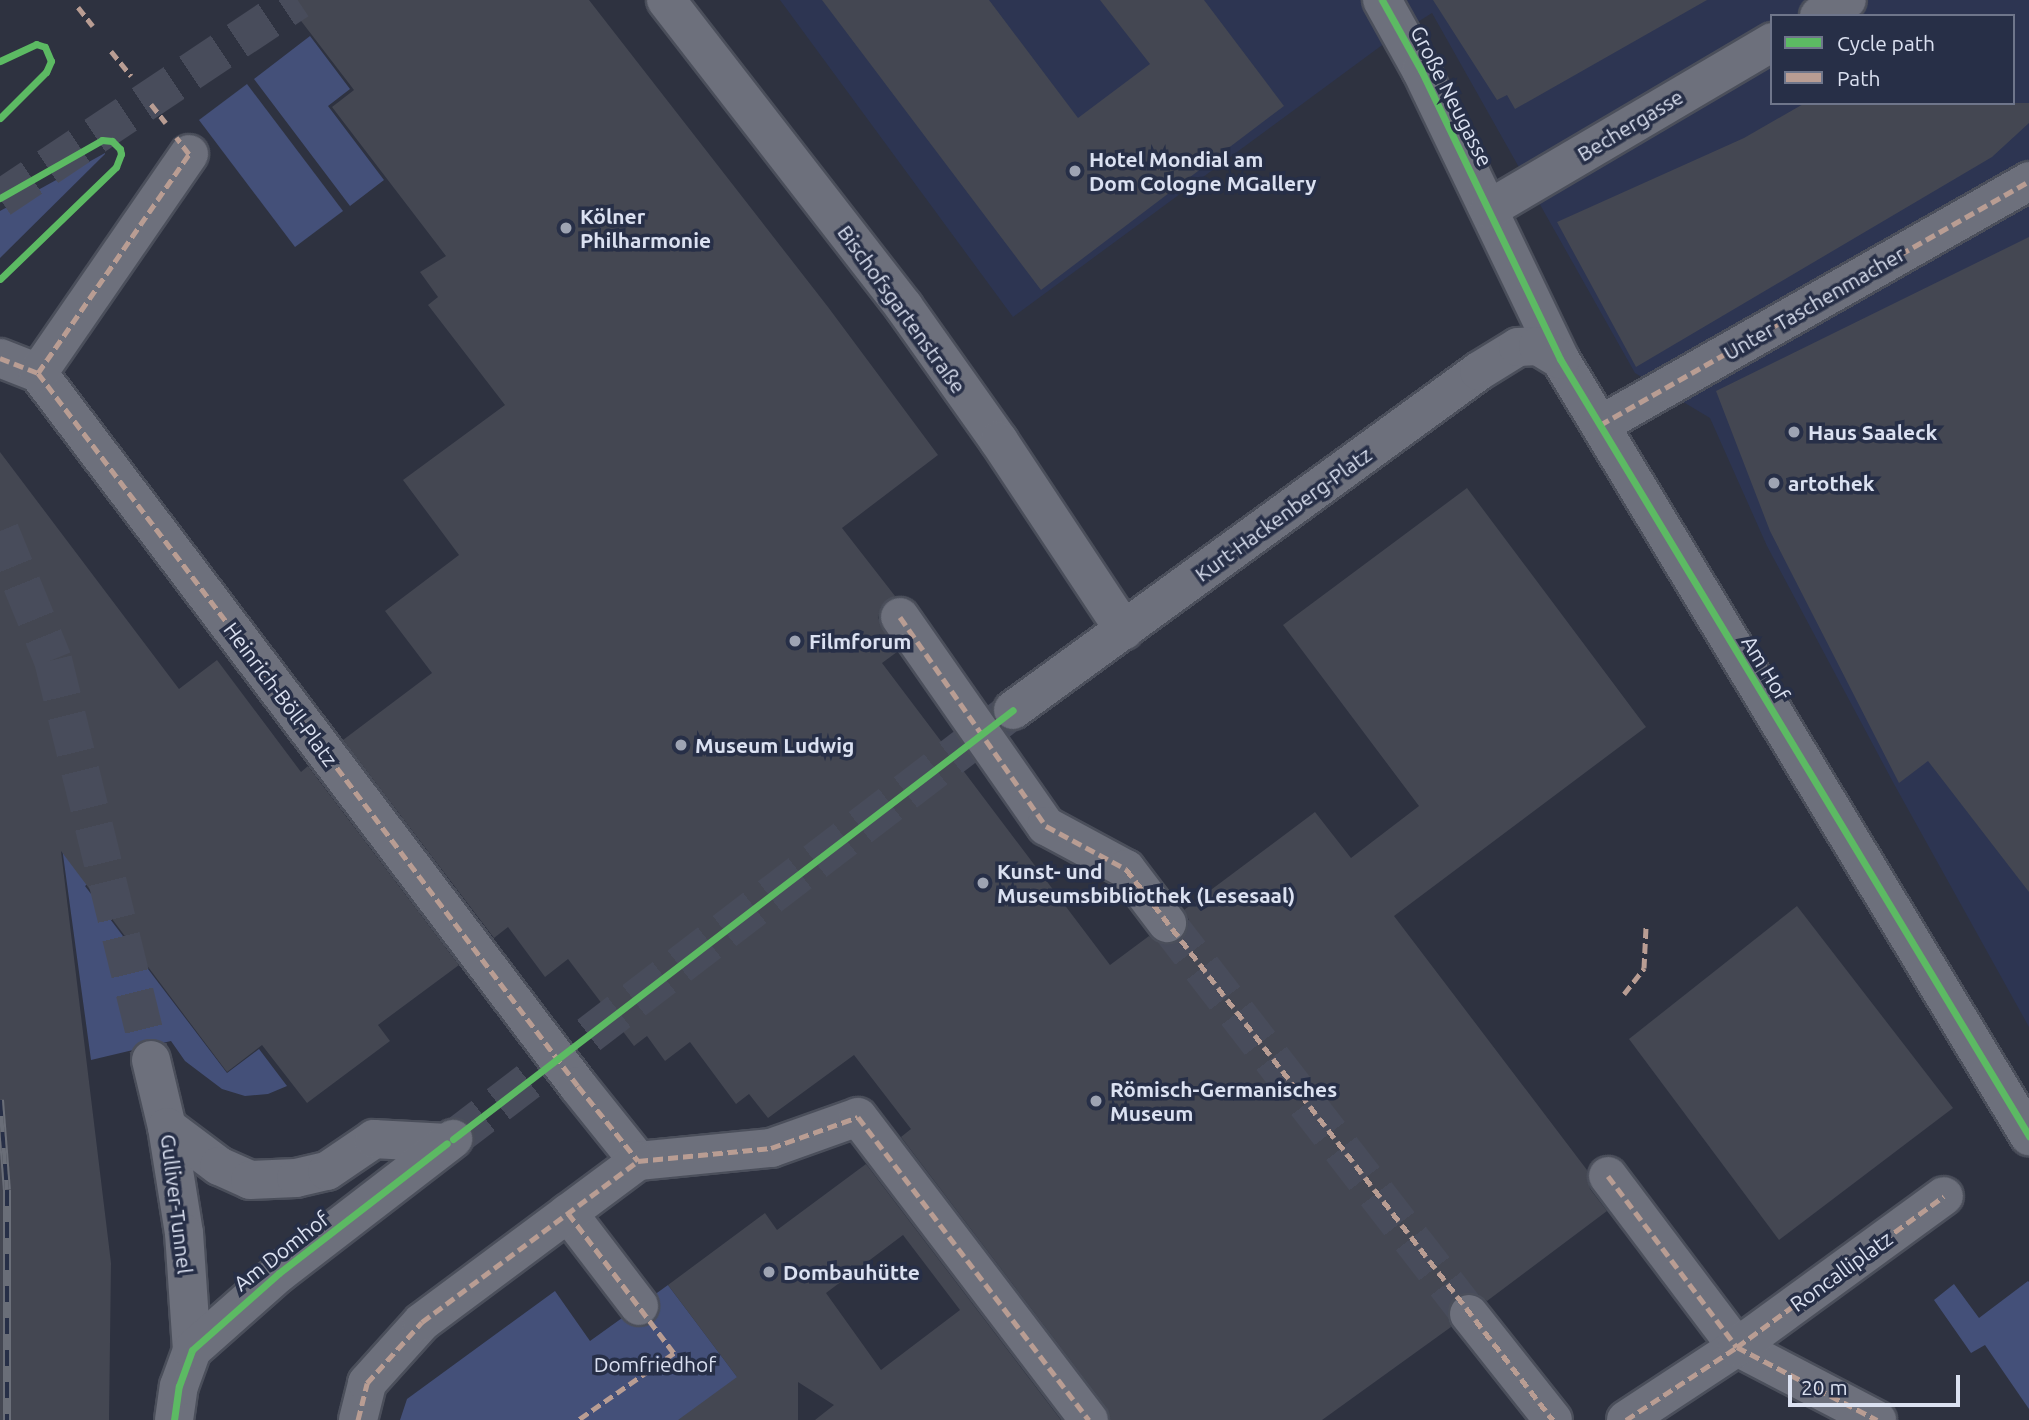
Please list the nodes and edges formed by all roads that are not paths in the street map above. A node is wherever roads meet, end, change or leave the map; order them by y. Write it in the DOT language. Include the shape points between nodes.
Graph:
graph roads {
  1 [pos="666,0"];
  2 [pos="1382,0"];
  3 [pos="1847,0"];
  4 [pos="1822,14"];
  5 [pos="1770,43"];
  6 [pos="189,153"];
  7 [pos="2029,181"];
  8 [pos="1489,209"];
  9 [pos="0,358"];
  10 [pos="1560,359"];
  11 [pos="38,373"];
  12 [pos="1600,425"];
  13 [pos="900,617"];
  14 [pos="1124,629"];
  15 [pos="1013,710"];
  16 [pos="1167,923"];
  17 [pos="151,1060"];
  18 [pos="167,1127"];
  19 [pos="2029,1136"];
  20 [pos="638,1161"];
  21 [pos="1608,1177"];
  22 [pos="1944,1196"];
  23 [pos="568,1213"];
  24 [pos="639,1306"];
  25 [pos="1469,1314"];
  26 [pos="1738,1347"];
  27 [pos="192,1350"];
  28 [pos="174,1420"];
  29 [pos="358,1420"];
  30 [pos="1089,1420"];
  31 [pos="1553,1420"];
  32 [pos="1626,1420"];
  33 [pos="1877,1420"];
  1 -- 14 [label="street, Bischofsgartenstraße" via="904,307"];
  2 -- 8 [label="street, Große Neugasse"];
  3 -- 4 [label="street"];
  5 -- 8 [label="street, Bechergasse"];
  6 -- 11 [label="street"];
  7 -- 12 [label="street, Unter Taschenmacher"];
  8 -- 10 [label="street, Am Hof"];
  9 -- 11 [label="street"];
  10 -- 12 [label="street, Am Hof"];
  10 -- 14 [label="street, Kurt-Hackenberg-Platz" via="1538,346 1518,347 1479,371"];
  11 -- 20 [label="street, Heinrich-Böll-Platz"];
  12 -- 19 [label="street, Am Hof"];
  13 -- 16 [label="street" via="1046,826 1126,869"];
  14 -- 15 [label="street, Kurt-Hackenberg-Platz"];
  17 -- 18 [label="street, Gulliver-Tunnel"];
  18 -- 27 [label="street, Gulliver-Tunnel" via="184,1233"];
  18 -- 27 [label="street, Am Domhof" via="219,1166 250,1180 327,1171 374,1139 450,1141 279,1273"];
  20 -- 23 [label="street"];
  20 -- 30 [label="street" via="771,1148 858,1117"];
  21 -- 26 [label="street"];
  22 -- 26 [label="street, Roncalliplatz"];
  23 -- 24 [label="street"];
  23 -- 29 [label="street" via="422,1322 367,1383"];
  25 -- 31 [label="street"];
  26 -- 32 [label="street, Roncalliplatz"];
  26 -- 33 [label="street"];
  27 -- 28 [label="street, Am Domhof" via="179,1386"];
}
